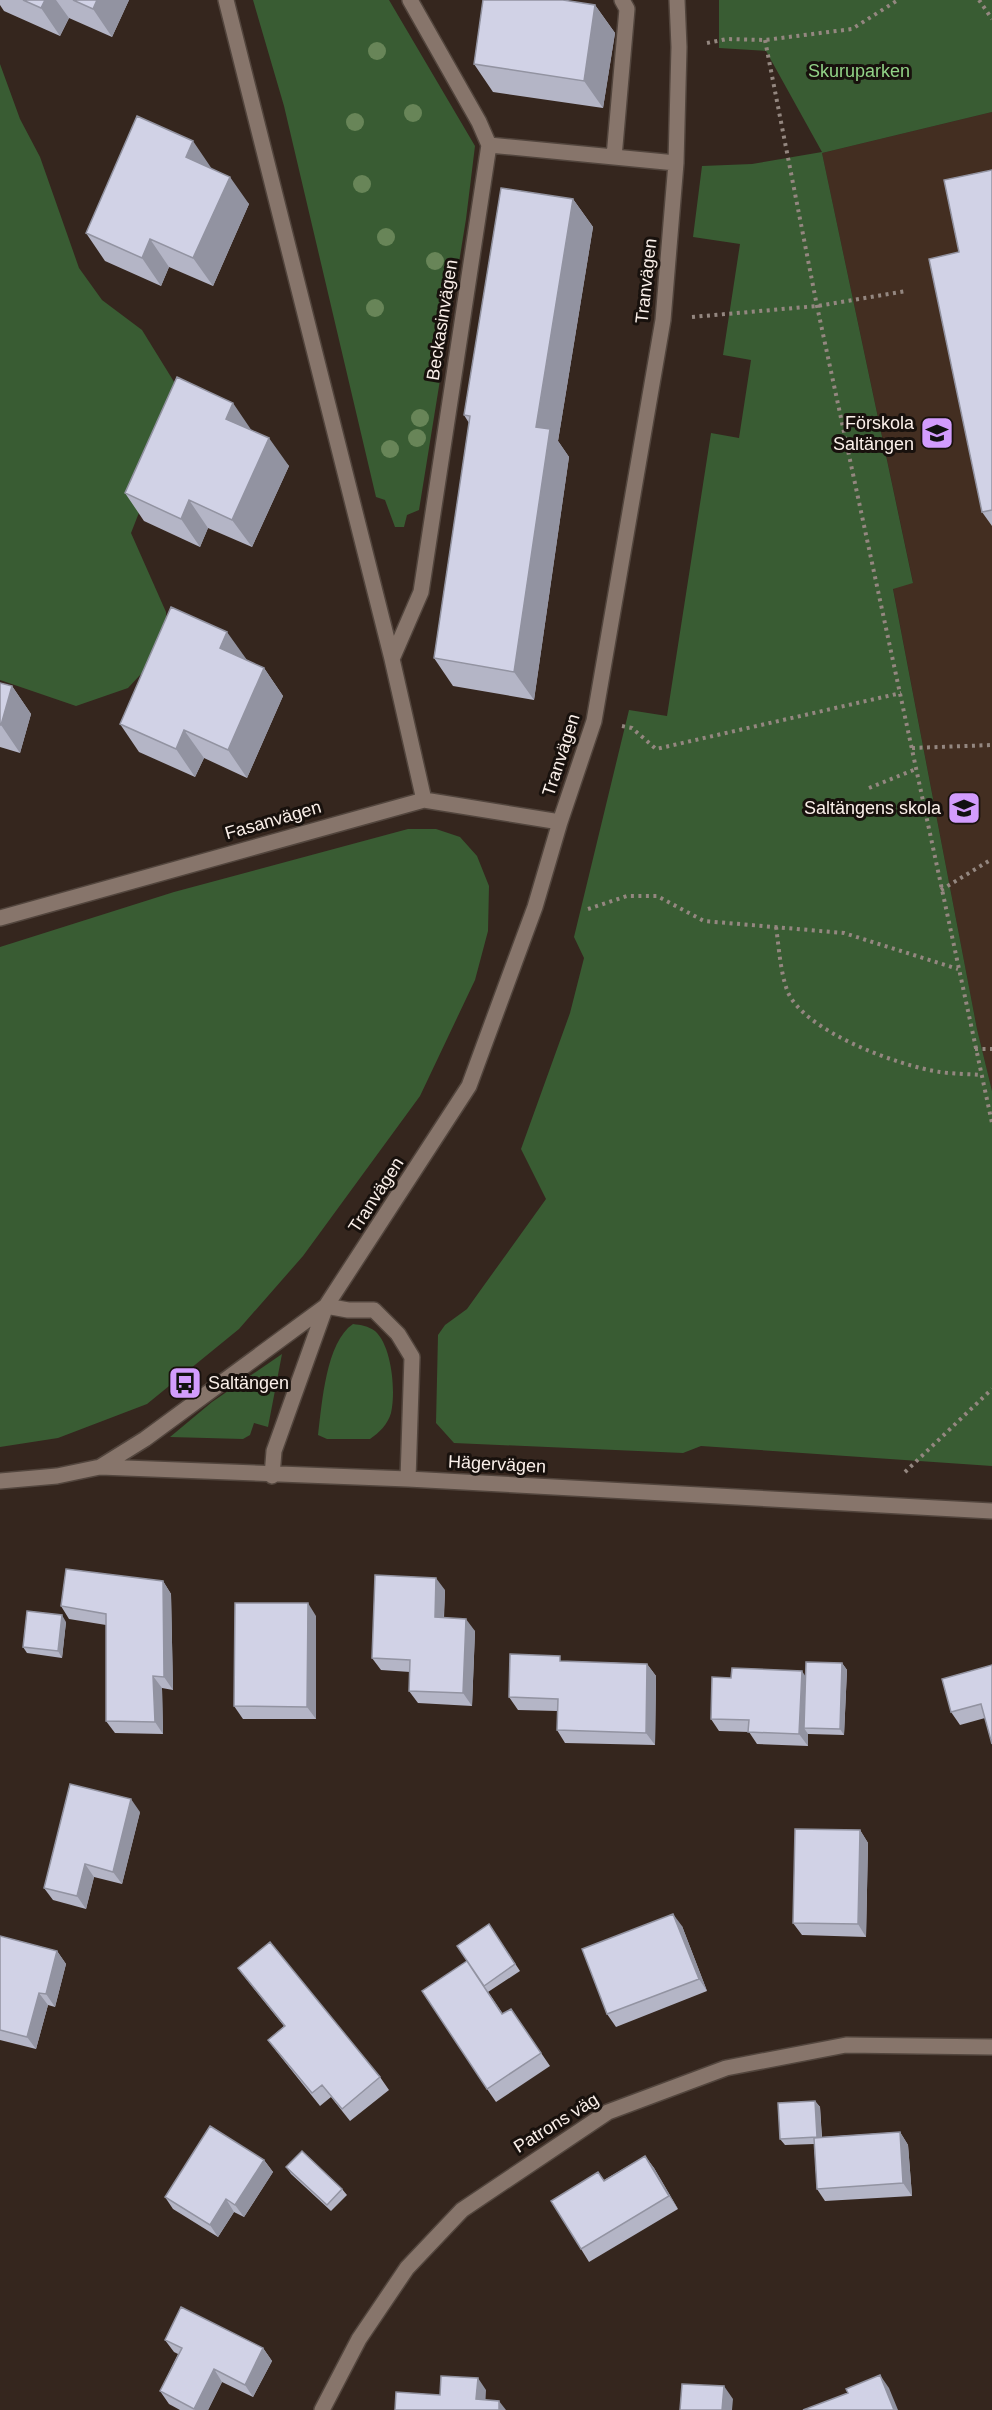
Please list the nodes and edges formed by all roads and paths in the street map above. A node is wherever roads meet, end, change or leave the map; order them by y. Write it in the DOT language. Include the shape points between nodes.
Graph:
graph roads {
  1 [pos="226,0"];
  2 [pos="410,0"];
  3 [pos="622,0"];
  4 [pos="677,0"];
  5 [pos="898,0"];
  6 [pos="979,0"];
  7 [pos="992,19"];
  8 [pos="765,40"];
  9 [pos="705,44"];
  10 [pos="489,145"];
  11 [pos="614,157"];
  12 [pos="676,163"];
  13 [pos="906,291"];
  14 [pos="816,306"];
  15 [pos="663,320"];
  16 [pos="392,659"];
  17 [pos="901,693"];
  18 [pos="594,721"];
  19 [pos="992,745"];
  20 [pos="912,748"];
  21 [pos="916,769"];
  22 [pos="869,788"];
  23 [pos="424,800"];
  24 [pos="560,822"];
  25 [pos="992,859"];
  26 [pos="941,890"];
  27 [pos="588,909"];
  28 [pos="0,918"];
  29 [pos="776,927"];
  30 [pos="958,969"];
  31 [pos="975,1049"];
  32 [pos="992,1049"];
  33 [pos="982,1075"];
  34 [pos="992,1123"];
  35 [pos="326,1306"];
  36 [pos="992,1389"];
  37 [pos="100,1467"];
  38 [pos="905,1472"];
  39 [pos="272,1476"];
  40 [pos="408,1479"];
  41 [pos="0,1481"];
  42 [pos="992,1511"];
  43 [pos="992,2047"];
  44 [pos="322,2410"];
  1 -- 16 [label="street"];
  2 -- 10 [label="street" via="480,122"];
  3 -- 11 [label="street" via="627,9"];
  4 -- 12 [label="street, Tranvägen"];
  5 -- 8 [label="path" via="852,29"];
  6 -- 7 [label="path"];
  8 -- 9 [label="path" via="727,39"];
  8 -- 14 [label="path"];
  10 -- 11 [label="street"];
  10 -- 16 [label="street, Beckasinvägen" via="421,592"];
  11 -- 12 [label="street"];
  12 -- 15 [label="street, Tranvägen"];
  13 -- 14 [label="path"];
  14 -- 15 [label="path"];
  14 -- 17 [label="path"];
  15 -- 18 [label="street, Tranvägen"];
  16 -- 23 [label="street"];
  17 -- 18 [label="path" via="656,749 632,728"];
  17 -- 20 [label="path"];
  18 -- 24 [label="street, Tranvägen"];
  19 -- 20 [label="path"];
  20 -- 21 [label="path"];
  21 -- 22 [label="path"];
  21 -- 26 [label="path"];
  23 -- 24 [label="street, Fasanvägen"];
  23 -- 28 [label="street, Fasanvägen"];
  24 -- 35 [label="street, Tranvägen" via="535,907 469,1086"];
  25 -- 26 [label="path"];
  26 -- 30 [label="path"];
  27 -- 29 [label="path" via="627,896 657,896 704,921"];
  29 -- 30 [label="path" via="844,933"];
  29 -- 33 [label="path" via="788,992 810,1018 886,1059 939,1072"];
  30 -- 31 [label="path"];
  31 -- 32 [label="path"];
  31 -- 33 [label="path"];
  33 -- 34 [label="path"];
  35 -- 37 [label="street, Tranvägen" via="145,1439"];
  35 -- 39 [label="street, Tranvägen" via="274,1451"];
  35 -- 40 [label="street" via="348,1311 374,1310 399,1334 412,1357"];
  36 -- 38 [label="path"];
  37 -- 39 [label="street, Hägervägen"];
  37 -- 41 [label="street, Hägervägen"];
  39 -- 40 [label="street, Hägervägen"];
  40 -- 42 [label="street, Hägervägen"];
  43 -- 44 [label="street, Patrons väg" via="846,2045 726,2068 608,2112 462,2210 407,2268 359,2339"];
}
